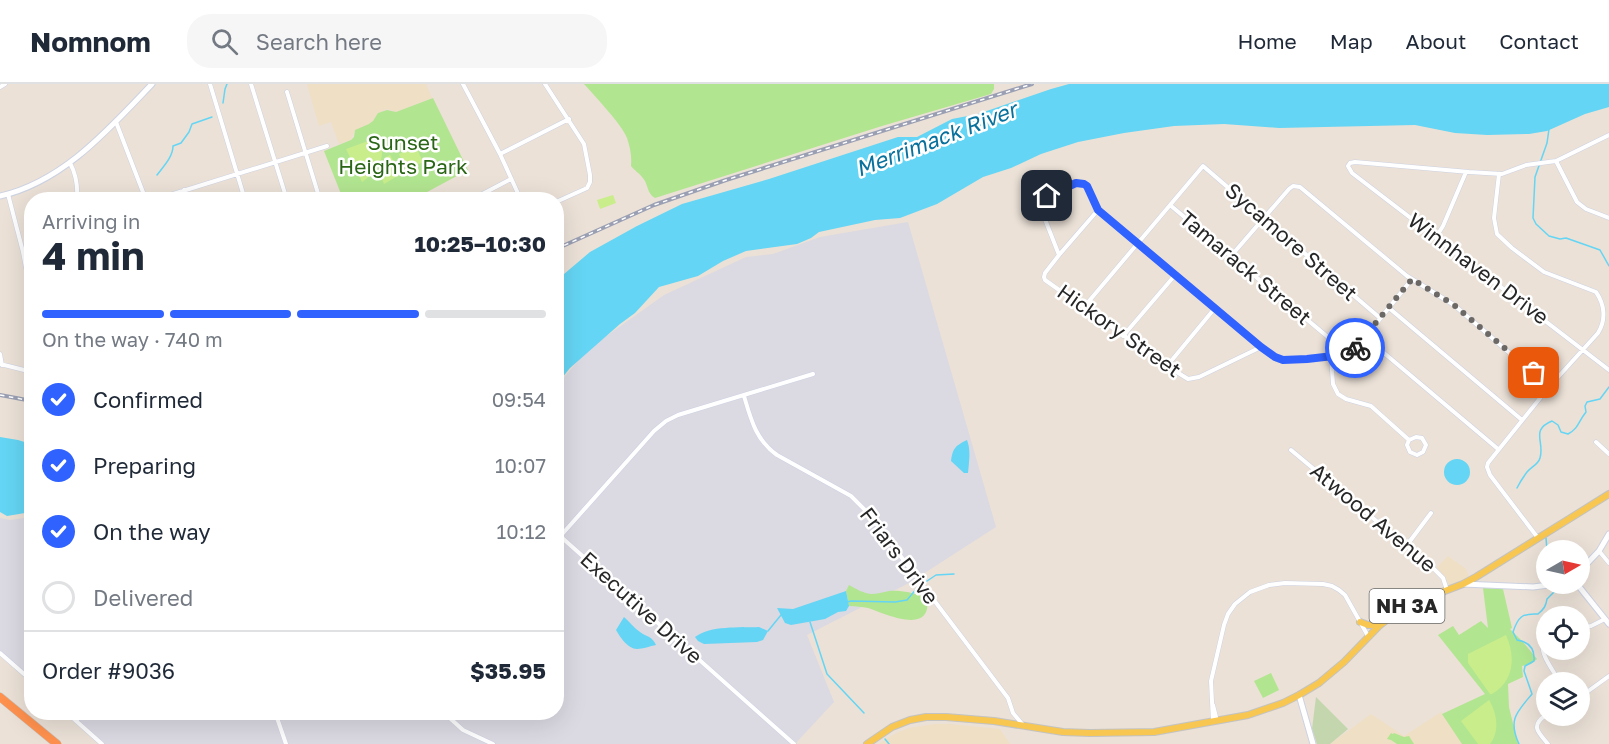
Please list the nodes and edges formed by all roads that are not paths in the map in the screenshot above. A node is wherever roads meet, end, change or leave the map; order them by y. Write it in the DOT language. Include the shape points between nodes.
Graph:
graph roads {
  1 [pos="5,84"];
  2 [pos="152,84"];
  3 [pos="210,84"];
  4 [pos="251,84"];
  5 [pos="463,84"];
  6 [pos="545,84"];
  7 [pos="0,87"];
  8 [pos="286,92"];
  9 [pos="569,119"];
  10 [pos="115,121"];
  11 [pos="1609,135"];
  12 [pos="327,146"];
  13 [pos="305,153"];
  14 [pos="500,154"];
  15 [pos="1556,161"];
  16 [pos="275,162"];
  17 [pos="70,163"];
  18 [pos="1466,172"];
  19 [pos="237,174"];
  20 [pos="1499,174"];
  21 [pos="511,179"];
  22 [pos="183,190"];
  23 [pos="76,192"];
  24 [pos="143,192"];
  25 [pos="177,192"];
  26 [pos="243,192"];
  27 [pos="284,192"];
  28 [pos="317,192"];
  29 [pos="486,192"];
  30 [pos="517,192"];
  31 [pos="8,194"];
  32 [pos="0,196"];
  33 [pos="564,199"];
  34 [pos="1170,205"];
  35 [pos="1098,210"];
  36 [pos="1263,218"];
  37 [pos="1609,218"];
  38 [pos="1436,237"];
  39 [pos="1138,243"];
  40 [pos="1059,255"];
  41 [pos="1230,256"];
  42 [pos="24,262"];
  43 [pos="1176,274"];
  44 [pos="1412,279"];
  45 [pos="1084,307"];
  46 [pos="1215,308"];
  47 [pos="1389,308"];
  48 [pos="1380,318"];
  49 [pos="1123,336"];
  50 [pos="1365,337"];
  51 [pos="1261,347"];
  52 [pos="1584,349"];
  53 [pos="1348,353"];
  54 [pos="0,354"];
  55 [pos="1331,356"];
  56 [pos="1,365"];
  57 [pos="1167,366"];
  58 [pos="24,370"];
  59 [pos="1609,370"];
  60 [pos="813,374"];
  61 [pos="1550,387"];
  62 [pos="744,396"];
  63 [pos="1522,420"];
  64 [pos="1410,440"];
  65 [pos="1596,442"];
  66 [pos="1498,449"];
  67 [pos="1291,450"];
  68 [pos="1609,454"];
  69 [pos="1609,494"];
  70 [pos="1431,513"];
  71 [pos="564,532"];
  72 [pos="1609,534"];
  73 [pos="1538,538"];
  74 [pos="564,540"];
  75 [pos="1407,545"];
  76 [pos="1599,551"];
  77 [pos="1590,560"];
  78 [pos="1609,563"];
  79 [pos="1463,584"];
  80 [pos="1536,587"];
  81 [pos="1447,590"];
  82 [pos="1585,594"];
  83 [pos="1607,621"];
  84 [pos="1360,622"];
  85 [pos="1380,625"];
  86 [pos="1590,626"];
  87 [pos="1368,636"];
  88 [pos="0,654"];
  89 [pos="24,674"];
  90 [pos="1609,676"];
  91 [pos="1590,690"];
  92 [pos="1299,695"];
  93 [pos="0,697"];
  94 [pos="1014,713"];
  95 [pos="24,717"];
  96 [pos="28,720"];
  97 [pos="278,720"];
  98 [pos="452,720"];
  99 [pos="76,722"];
  100 [pos="1215,722"];
  101 [pos="1009,723"];
  102 [pos="1023,725"];
  103 [pos="1537,726"];
  104 [pos="57,744"];
  105 [pos="102,744"];
  106 [pos="286,744"];
  107 [pos="493,744"];
  108 [pos="794,744"];
  109 [pos="867,744"];
  110 [pos="1313,744"];
  111 [pos="1548,744"];
  1 -- 7 [label="street"];
  2 -- 10 [label="street"];
  3 -- 19 [label="street"];
  4 -- 16 [label="street"];
  5 -- 14 [label="street"];
  6 -- 9 [label="street"];
  8 -- 13 [label="street"];
  9 -- 14 [label="street"];
  9 -- 33 [label="street" via="585,147 590,178 584,190"];
  10 -- 17 [label="street"];
  10 -- 24 [label="street"];
  11 -- 15 [label="street"];
  12 -- 13 [label="street"];
  13 -- 16 [label="street"];
  13 -- 28 [label="street"];
  14 -- 21 [label="street"];
  15 -- 20 [label="street"];
  15 -- 37 [label="street" via="1577,202"];
  16 -- 19 [label="street"];
  16 -- 27 [label="street"];
  17 -- 23 [label="street"];
  17 -- 31 [label="street" via="39,182"];
  18 -- 20 [label="street"];
  18 -- 38 [label="street"];
  18 -- 38 [label="street, Winnhaven Drive" via="1355,162 1348,166"];
  19 -- 22 [label="street"];
  19 -- 26 [label="street"];
  20 -- 52 [label="street" via="1494,218 1497,234 1544,272 1593,290 1601,299 1602,326"];
  21 -- 29 [label="street"];
  21 -- 30 [label="street"];
  22 -- 25 [label="street"];
  31 -- 32 [label="street"];
  31 -- 42 [label="street"];
  34 -- 36 [label="street, Sycamore Street" via="1203,166"];
  34 -- 39 [label="street"];
  34 -- 41 [label="street, Tamarack Street"];
  35 -- 39 [label="street"];
  35 -- 40 [label="street"];
  35 -- 40 [label="street" via="1087,186 1080,183 1043,198 1041,209"];
  36 -- 41 [label="street"];
  36 -- 44 [label="street" via="1289,189 1297,186"];
  36 -- 48 [label="street, Sycamore Street"];
  38 -- 52 [label="street, Winnhaven Drive"];
  39 -- 43 [label="street"];
  39 -- 45 [label="street"];
  40 -- 45 [label="street, Hickory Street" via="1045,280"];
  41 -- 53 [label="street, Tamarack Street"];
  43 -- 46 [label="street"];
  43 -- 49 [label="street"];
  44 -- 47 [label="street"];
  44 -- 61 [label="street" via="1454,305"];
  45 -- 49 [label="street, Hickory Street"];
  46 -- 51 [label="street"];
  46 -- 57 [label="street"];
  47 -- 48 [label="street"];
  47 -- 63 [label="street"];
  48 -- 50 [label="street"];
  49 -- 57 [label="street, Hickory Street"];
  50 -- 53 [label="street"];
  50 -- 66 [label="street"];
  51 -- 55 [label="street" via="1283,360"];
  51 -- 57 [label="street, Hickory Street" via="1192,380"];
  52 -- 59 [label="street, Winnhaven Drive"];
  52 -- 61 [label="street"];
  53 -- 55 [label="street"];
  54 -- 56 [label="street"];
  55 -- 64 [label="street" via="1333,384 1338,394 1371,406"];
  56 -- 58 [label="street"];
  60 -- 62 [label="street, Executive Drive"];
  61 -- 63 [label="street"];
  62 -- 71 [label="street, Executive Drive" via="663,422"];
  62 -- 94 [label="street, Friars Drive" via="754,428 768,447 862,505 1008,698"];
  63 -- 66 [label="street"];
  64 -- 64 [label="street" via="1410,452 1424,452 1423,440"];
  65 -- 68 [label="street"];
  66 -- 73 [label="street" via="1488,463 1488,471"];
  67 -- 75 [label="street, Atwood Avenue"];
  69 -- 73 [label="main road, NH 3A"];
  70 -- 75 [label="street"];
  72 -- 76 [label="street"];
  73 -- 79 [label="main road, NH 3A"];
  74 -- 108 [label="street, Executive Drive"];
  75 -- 81 [label="street, Atwood Avenue" via="1439,574"];
  76 -- 77 [label="street"];
  76 -- 78 [label="street"];
  79 -- 80 [label="street"];
  79 -- 81 [label="main road, NH 3A"];
  81 -- 85 [label="main road, NH 3A" via="1411,604"];
  82 -- 83 [label="street"];
  83 -- 86 [label="street"];
  84 -- 85 [label="main road"];
  84 -- 87 [label="street"];
  84 -- 100 [label="street" via="1342,592 1328,585 1277,583 1250,592 1235,604 1224,626 1211,676"];
  85 -- 87 [label="main road, NH 3A"];
  87 -- 92 [label="main road, NH 3A" via="1331,674"];
  88 -- 89 [label="street"];
  90 -- 91 [label="street"];
  92 -- 100 [label="main road, NH 3A" via="1259,712"];
  92 -- 110 [label="street"];
  93 -- 95 [label="highway"];
  94 -- 101 [label="street"];
  94 -- 102 [label="street, Friars Drive"];
  96 -- 104 [label="highway"];
  97 -- 106 [label="street"];
  98 -- 107 [label="street" via="463,730"];
  99 -- 105 [label="street"];
  100 -- 102 [label="main road, NH 3A" via="1148,732 1074,733"];
  101 -- 102 [label="main road, NH 3A"];
  101 -- 109 [label="main road, NH 3A" via="919,718 892,727"];
  103 -- 111 [label="street"];
}
